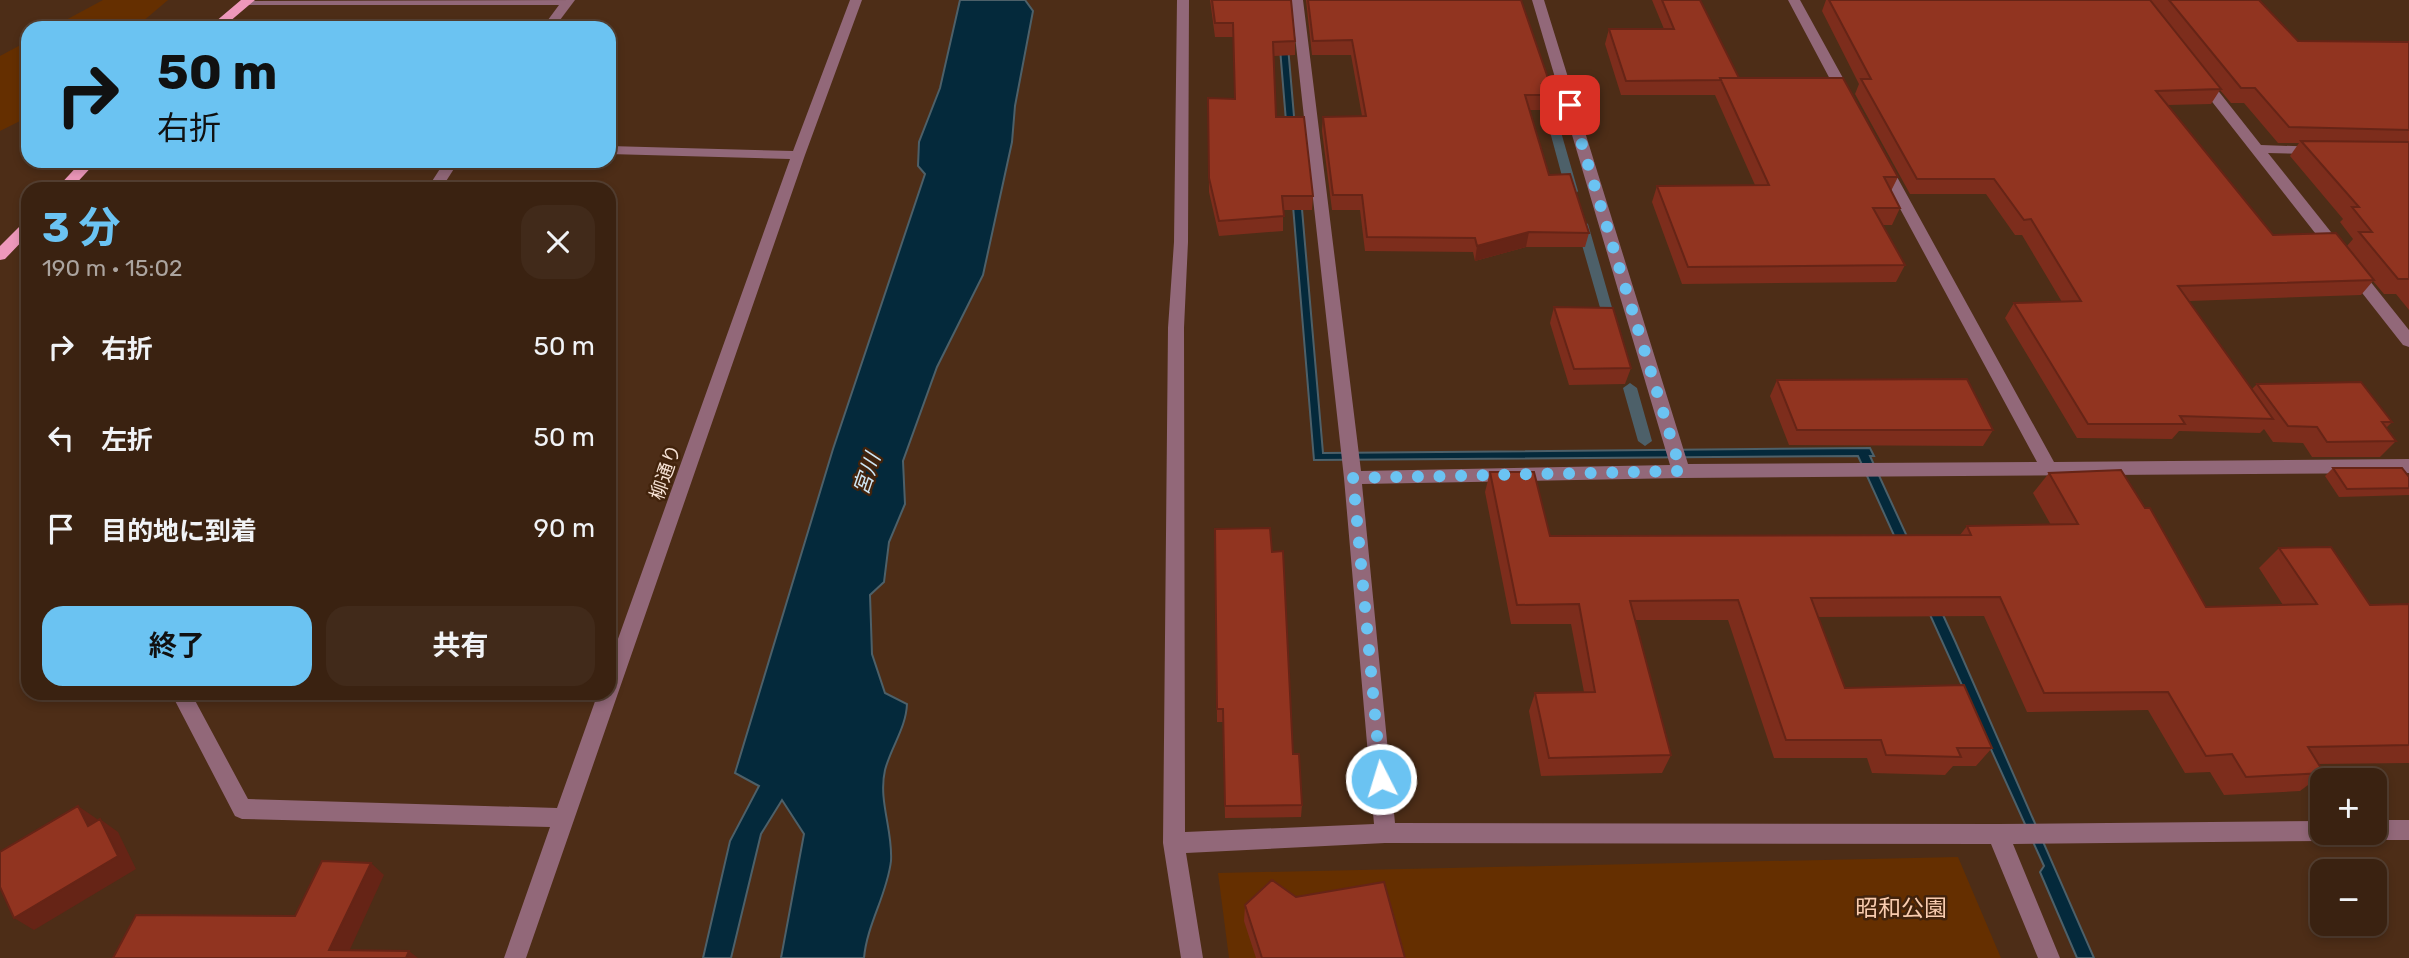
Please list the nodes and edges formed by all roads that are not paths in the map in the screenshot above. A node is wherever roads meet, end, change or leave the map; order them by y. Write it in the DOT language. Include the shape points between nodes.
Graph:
graph roads {
  1 [pos="249,0"];
  2 [pos="856,0"];
  3 [pos="1183,0"];
  4 [pos="1297,0"];
  5 [pos="1538,0"];
  6 [pos="1794,0"];
  7 [pos="568,1"];
  8 [pos="223,21"];
  9 [pos="553,21"];
  10 [pos="2190,64"];
  11 [pos="1854,111"];
  12 [pos="1874,148"];
  13 [pos="2257,149"];
  14 [pos="616,150"];
  15 [pos="2326,150"];
  16 [pos="798,155"];
  17 [pos="83,168"];
  18 [pos="70,182"];
  19 [pos="21,233"];
  20 [pos="0,255"];
  21 [pos="2409,341"];
  22 [pos="2409,466"];
  23 [pos="2048,467"];
  24 [pos="1681,471"];
  25 [pos="1353,478"];
  26 [pos="616,673"];
  27 [pos="184,700"];
  28 [pos="606,700"];
  29 [pos="565,818"];
  30 [pos="2387,830"];
  31 [pos="2409,830"];
  32 [pos="2310,831"];
  33 [pos="1385,833"];
  34 [pos="1998,834"];
  35 [pos="1174,843"];
  36 [pos="515,958"];
  37 [pos="1192,958"];
  38 [pos="2049,958"];
  1 -- 7 [label="street"];
  1 -- 8 [label="main road"];
  2 -- 16 [label="street, 柳通り"];
  3 -- 35 [label="street"];
  4 -- 25 [label="street"];
  5 -- 24 [label="street"];
  6 -- 11 [label="street"];
  7 -- 9 [label="street"];
  10 -- 13 [label="street"];
  12 -- 23 [label="street"];
  13 -- 15 [label="street"];
  13 -- 21 [label="street"];
  14 -- 16 [label="street"];
  16 -- 26 [label="street, 柳通り"];
  17 -- 18 [label="main road"];
  19 -- 20 [label="main road"];
  22 -- 23 [label="street"];
  23 -- 24 [label="street"];
  24 -- 25 [label="street"];
  25 -- 33 [label="street"];
  27 -- 29 [label="street" via="242,810"];
  28 -- 29 [label="street, 柳通り"];
  29 -- 36 [label="street, 柳通り"];
  30 -- 31 [label="street"];
  32 -- 34 [label="street"];
  33 -- 34 [label="street"];
  33 -- 35 [label="street"];
  34 -- 38 [label="street"];
  35 -- 37 [label="street"];
}
